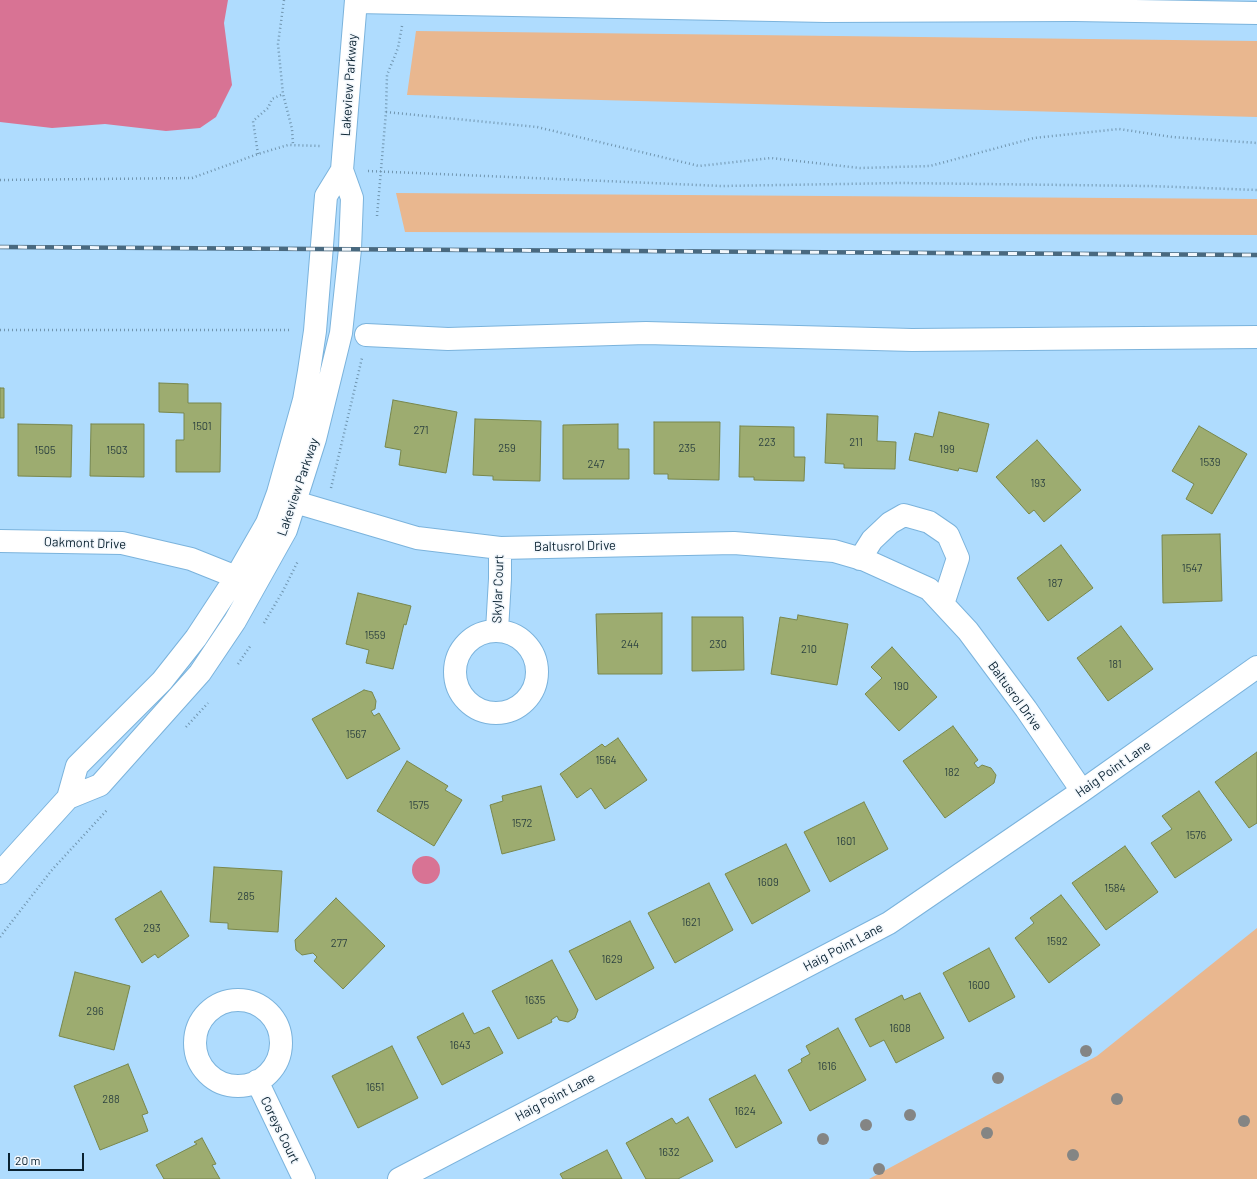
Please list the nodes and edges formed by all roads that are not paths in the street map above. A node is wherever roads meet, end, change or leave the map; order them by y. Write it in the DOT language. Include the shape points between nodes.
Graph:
graph roads {
  1 [pos="356,1"];
  2 [pos="1257,12"];
  3 [pos="342,170"];
  4 [pos="366,335"];
  5 [pos="1257,336"];
  6 [pos="295,502"];
  7 [pos="0,541"];
  8 [pos="500,548"];
  9 [pos="860,559"];
  10 [pos="236,577"];
  11 [pos="943,604"];
  12 [pos="497,630"];
  13 [pos="1257,667"];
  14 [pos="1082,791"];
  15 [pos="68,798"];
  16 [pos="0,873"];
  17 [pos="257,1081"];
  18 [pos="304,1179"];
  19 [pos="399,1179"];
  1 -- 2 [label="street" via="826,11"];
  1 -- 3 [label="street, Lakeview Parkway"];
  3 -- 6 [label="street, Lakeview Parkway" via="352,198 350,249 341,333 315,439"];
  3 -- 10 [label="street, Lakeview Parkway" via="326,196 315,331 304,400 267,523"];
  4 -- 5 [label="street" via="448,339 646,334 912,340"];
  6 -- 8 [label="street, Baltusrol Drive" via="417,538"];
  6 -- 15 [label="street, Lakeview Parkway" via="286,530 255,588 200,674 100,785"];
  7 -- 10 [label="street, Oakmont Drive" via="122,543 191,559"];
  8 -- 9 [label="street, Baltusrol Drive" via="734,543 834,551"];
  8 -- 12 [label="street, Skylar Court"];
  9 -- 11 [label="street, Baltusrol Drive" via="929,589"];
  9 -- 11 [label="street" via="872,540 890,523 904,515 929,522 948,535 958,558"];
  10 -- 15 [label="street, Lakeview Parkway" via="196,638 162,681 77,766"];
  11 -- 14 [label="street, Baltusrol Drive" via="968,632 1022,703"];
  13 -- 14 [label="street, Haig Point Lane"];
  14 -- 19 [label="street, Haig Point Lane" via="889,923"];
  15 -- 16 [label="street, Lakeview Parkway"];
  17 -- 18 [label="street, Coreys Court"];
}
